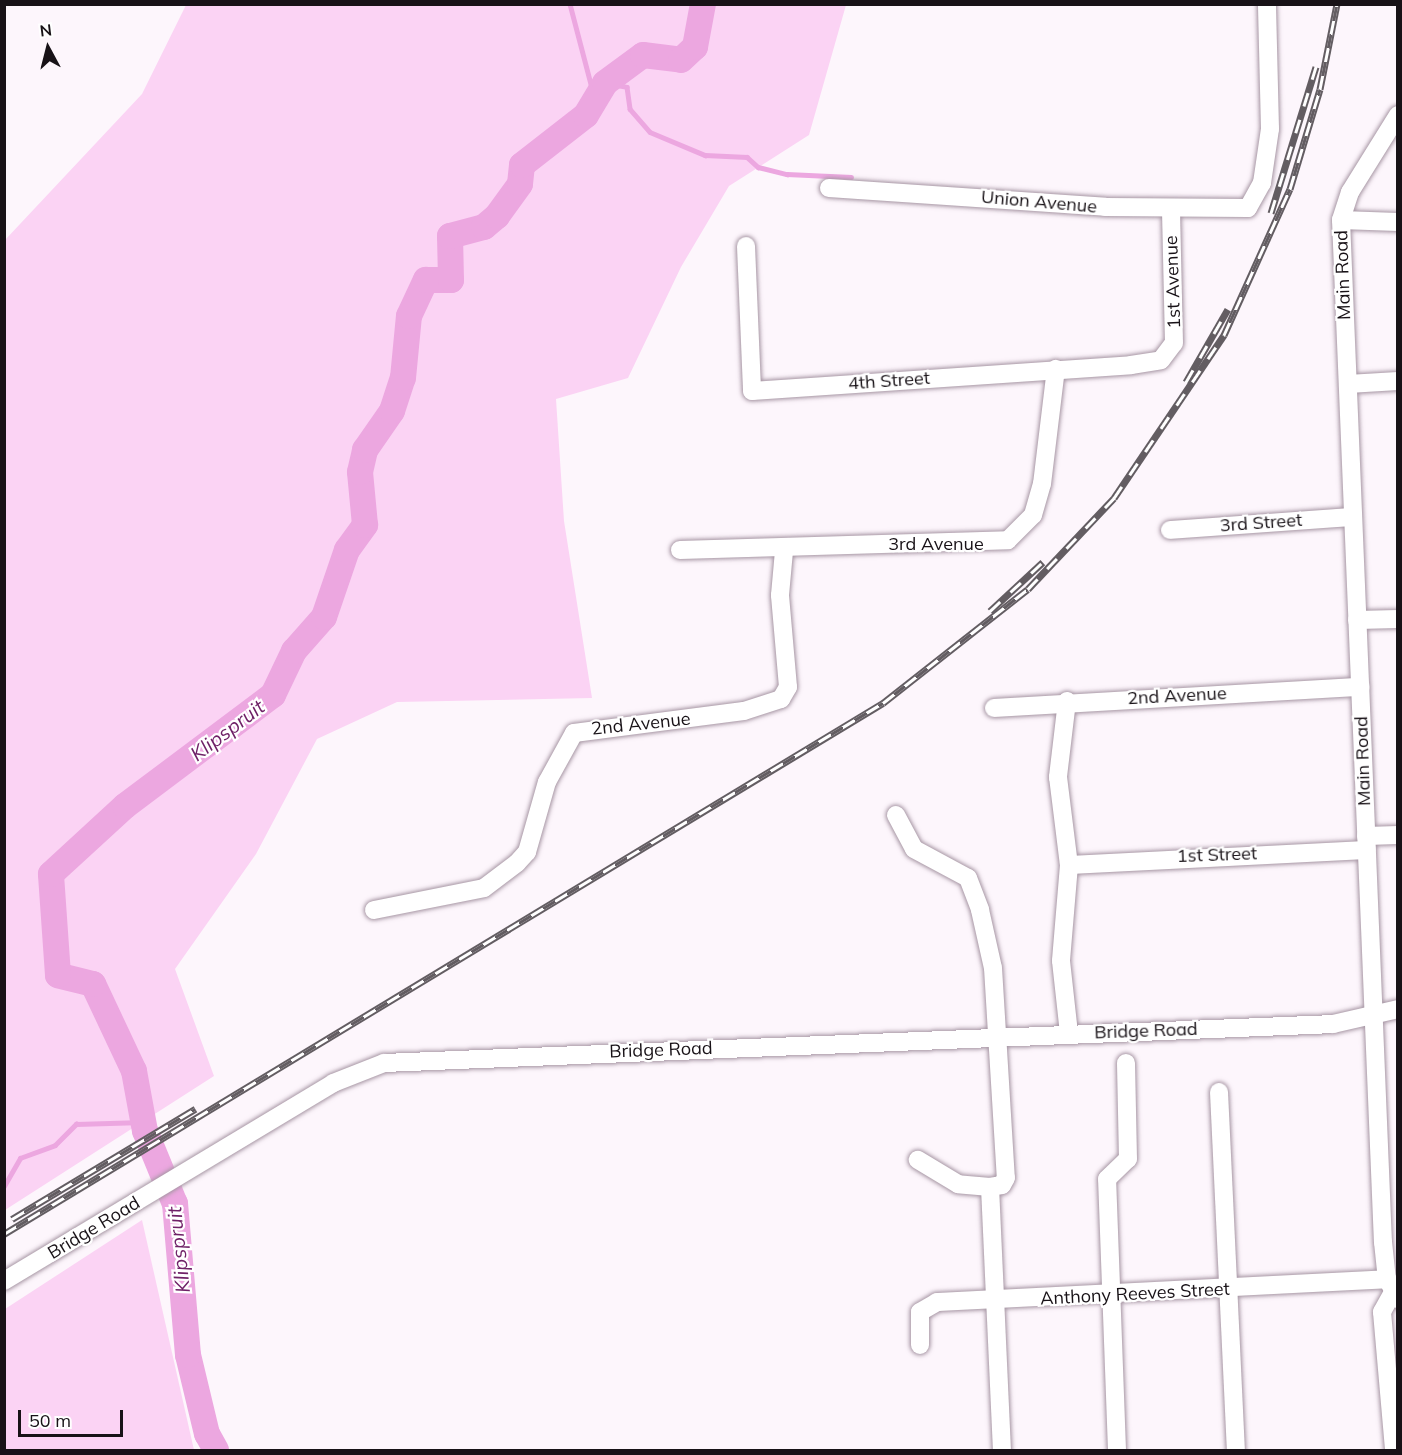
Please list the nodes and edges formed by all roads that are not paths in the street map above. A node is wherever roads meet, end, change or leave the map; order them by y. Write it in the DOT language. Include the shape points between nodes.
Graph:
graph roads {
  1 [pos="1267,4"];
  2 [pos="1398,115"];
  3 [pos="829,188"];
  4 [pos="1171,210"];
  5 [pos="1341,220"];
  6 [pos="1398,222"];
  7 [pos="746,246"];
  8 [pos="1168,354"];
  9 [pos="1056,369"];
  10 [pos="1398,381"];
  11 [pos="1348,384"];
  12 [pos="1353,517"];
  13 [pos="1170,530"];
  14 [pos="680,550"];
  15 [pos="784,551"];
  16 [pos="1398,619"];
  17 [pos="1357,620"];
  18 [pos="1360,687"];
  19 [pos="1067,701"];
  20 [pos="994,708"];
  21 [pos="896,815"];
  22 [pos="1398,835"];
  23 [pos="1366,843"];
  24 [pos="1069,865"];
  25 [pos="374,910"];
  26 [pos="1398,1009"];
  27 [pos="1373,1011"];
  28 [pos="1069,1034"];
  29 [pos="996,1037"];
  30 [pos="1126,1063"];
  31 [pos="1219,1092"];
  32 [pos="918,1160"];
  33 [pos="990,1187"];
  34 [pos="4,1281"];
  35 [pos="1229,1289"];
  36 [pos="1392,1290"];
  37 [pos="1112,1295"];
  38 [pos="995,1300"];
  39 [pos="921,1345"];
  40 [pos="1002,1450"];
  41 [pos="1117,1450"];
  42 [pos="1236,1450"];
  43 [pos="1394,1450"];
  1 -- 4 [label="street, Union Avenue" via="1270,129 1262,183 1248,208"];
  2 -- 5 [label="street" via="1350,192"];
  3 -- 4 [label="street, Union Avenue"];
  4 -- 8 [label="street, 1st Avenue" via="1175,328"];
  5 -- 6 [label="street"];
  5 -- 11 [label="street, Main Road"];
  7 -- 9 [label="street, 4th Street" via="752,391"];
  8 -- 9 [label="street, 4th Street" via="1131,365"];
  9 -- 15 [label="street, 3rd Avenue" via="1042,484 1033,514 1014,537 993,544 861,544"];
  10 -- 11 [label="street"];
  11 -- 12 [label="street, Main Road"];
  12 -- 13 [label="street, 3rd Street"];
  12 -- 17 [label="street, Main Road"];
  14 -- 15 [label="street, 3rd Avenue"];
  15 -- 25 [label="street, 2nd Avenue" via="780,595 788,687 781,699 744,711 574,733 547,782 527,852 517,863 484,888"];
  16 -- 17 [label="street"];
  17 -- 18 [label="street, Main Road"];
  18 -- 19 [label="street, 2nd Avenue"];
  18 -- 23 [label="street, Main Road"];
  19 -- 20 [label="street, 2nd Avenue"];
  19 -- 24 [label="street" via="1058,777"];
  21 -- 29 [label="street" via="914,849 963,873 972,886 991,950"];
  22 -- 23 [label="street, 1st Street"];
  23 -- 24 [label="street, 1st Street"];
  23 -- 27 [label="street, Main Road"];
  24 -- 28 [label="street" via="1061,961"];
  26 -- 27 [label="street, Bridge Road"];
  27 -- 28 [label="street, Bridge Road" via="1333,1024"];
  27 -- 36 [label="street, Main Road"];
  28 -- 29 [label="street, Bridge Road"];
  29 -- 33 [label="street" via="1006,1178 1002,1185"];
  29 -- 34 [label="street, Bridge Road" via="384,1063 340,1080"];
  30 -- 37 [label="street" via="1128,1159 1107,1179"];
  31 -- 35 [label="street"];
  32 -- 33 [label="street" via="958,1184"];
  33 -- 38 [label="street"];
  35 -- 36 [label="street, Anthony Reeves Street"];
  35 -- 37 [label="street, Anthony Reeves Street"];
  35 -- 42 [label="street"];
  36 -- 43 [label="street" via="1382,1312"];
  37 -- 38 [label="street, Anthony Reeves Street"];
  37 -- 41 [label="street"];
  38 -- 39 [label="street, Anthony Reeves Street" via="923,1306"];
  38 -- 40 [label="street"];
}
